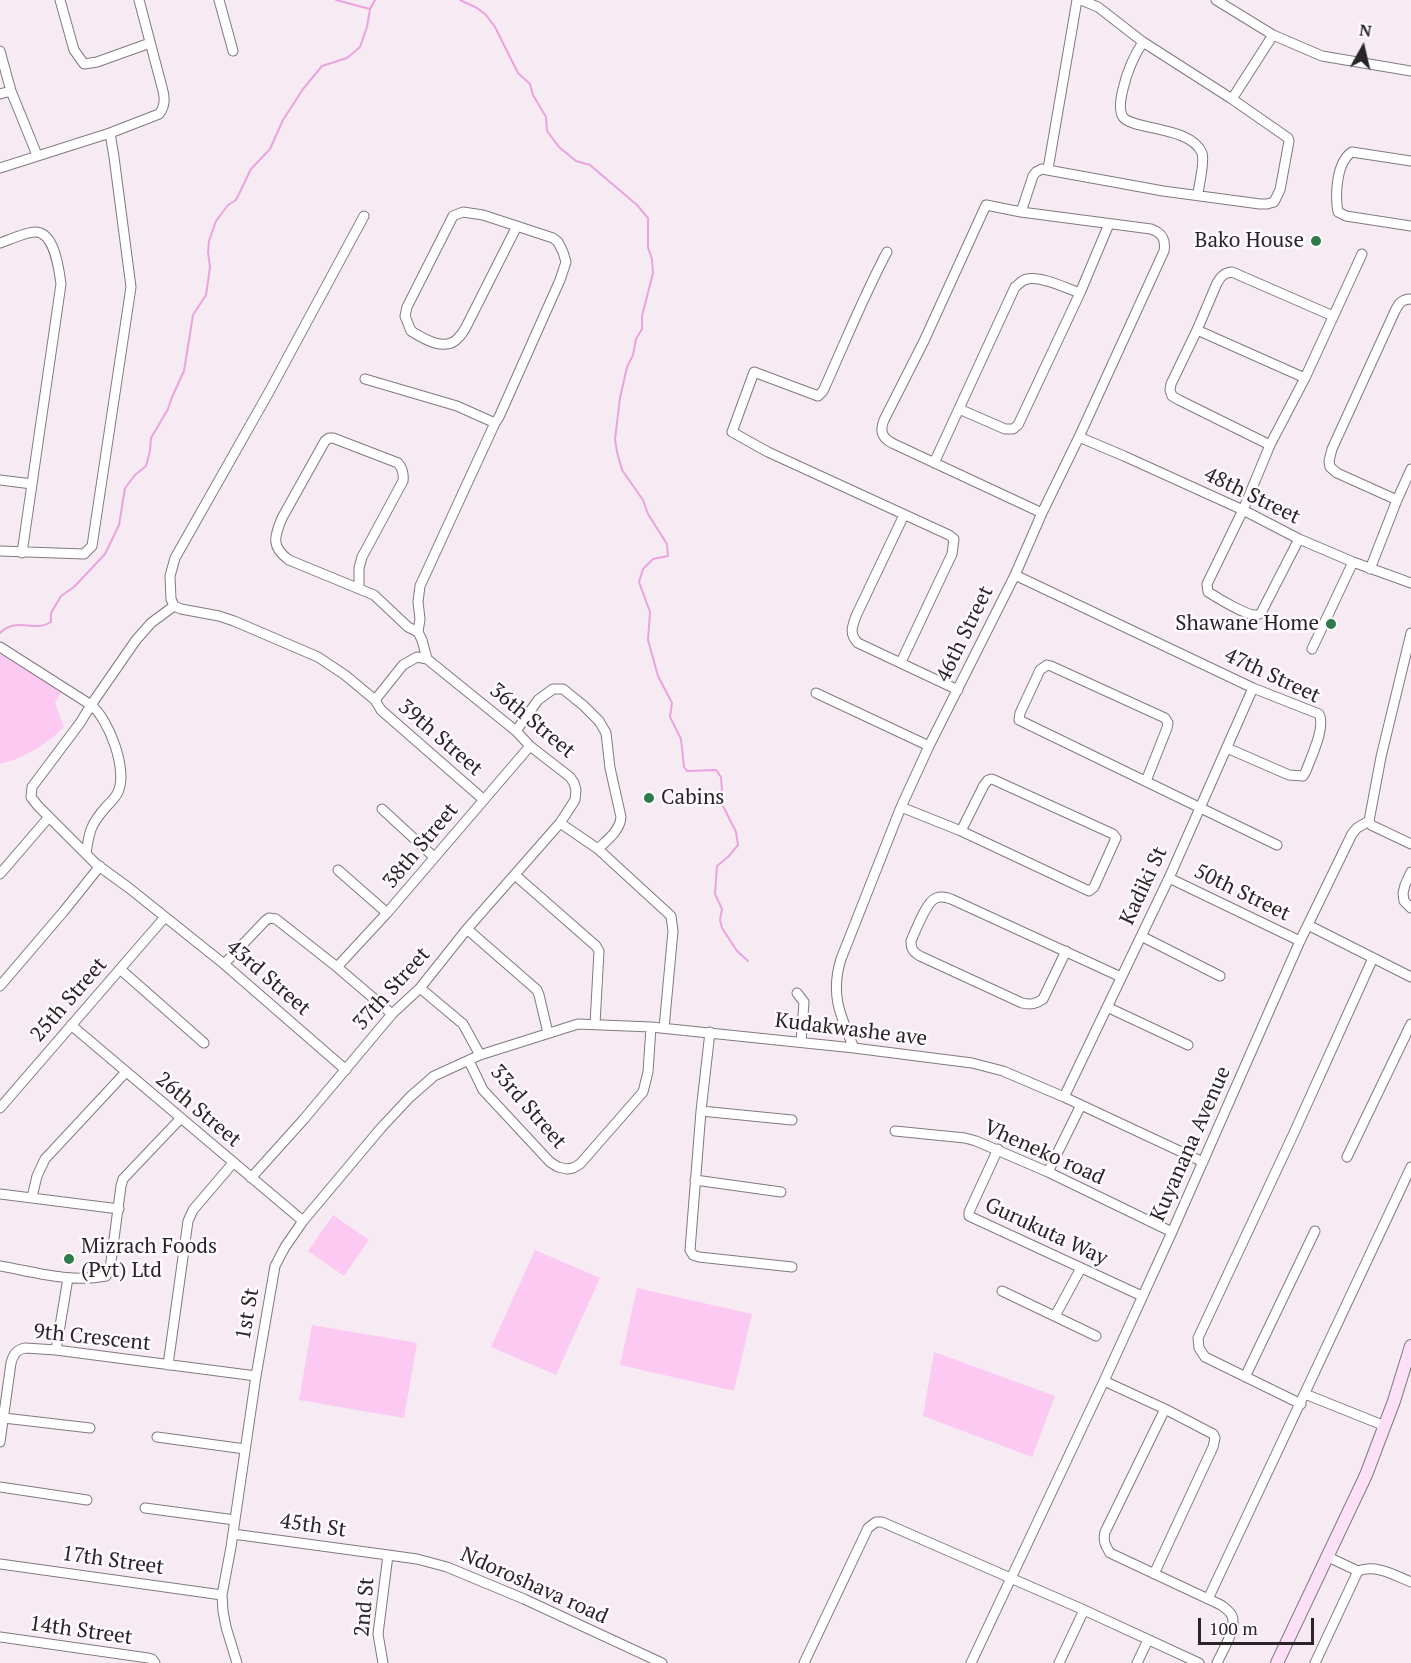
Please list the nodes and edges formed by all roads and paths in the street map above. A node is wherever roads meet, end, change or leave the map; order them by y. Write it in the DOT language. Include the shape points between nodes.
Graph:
graph roads {
  1 [pos="60,0"];
  2 [pos="139,0"];
  3 [pos="219,0"];
  4 [pos="1079,0"];
  5 [pos="1216,0"];
  6 [pos="1237,0"];
  7 [pos="1236,12"];
  8 [pos="1273,34"];
  9 [pos="1143,42"];
  10 [pos="150,43"];
  11 [pos="0,51"];
  12 [pos="233,51"];
  13 [pos="1411,71"];
  14 [pos="11,91"];
  15 [pos="0,94"];
  16 [pos="1232,99"];
  17 [pos="110,133"];
  18 [pos="37,155"];
  19 [pos="1411,161"];
  20 [pos="0,168"];
  21 [pos="1048,169"];
  22 [pos="1198,195"];
  23 [pos="1021,212"];
  24 [pos="364,216"];
  25 [pos="1109,224"];
  26 [pos="517,226"];
  27 [pos="1411,226"];
  28 [pos="0,243"];
  29 [pos="887,252"];
  30 [pos="1362,254"];
  31 [pos="1080,293"];
  32 [pos="1411,299"];
  33 [pos="1333,316"];
  34 [pos="1197,330"];
  35 [pos="1305,378"];
  36 [pos="365,379"];
  37 [pos="959,409"];
  38 [pos="495,423"];
  39 [pos="1078,437"];
  40 [pos="1269,445"];
  41 [pos="934,463"];
  42 [pos="1411,469"];
  43 [pos="0,480"];
  44 [pos="32,484"];
  45 [pos="1397,500"];
  46 [pos="1243,510"];
  47 [pos="1042,513"];
  48 [pos="904,515"];
  49 [pos="1299,539"];
  50 [pos="0,551"];
  51 [pos="22,553"];
  52 [pos="1353,562"];
  53 [pos="1370,569"];
  54 [pos="1015,575"];
  55 [pos="1411,583"];
  56 [pos="359,588"];
  57 [pos="174,606"];
  58 [pos="418,632"];
  59 [pos="1411,633"];
  60 [pos="0,647"];
  61 [pos="1312,649"];
  62 [pos="428,659"];
  63 [pos="901,662"];
  64 [pos="1253,687"];
  65 [pos="958,690"];
  66 [pos="816,693"];
  67 [pos="375,700"];
  68 [pos="91,705"];
  69 [pos="516,731"];
  70 [pos="530,746"];
  71 [pos="929,746"];
  72 [pos="1227,748"];
  73 [pos="1146,781"];
  74 [pos="484,800"];
  75 [pos="901,807"];
  76 [pos="1200,807"];
  77 [pos="381,809"];
  78 [pos="49,817"];
  79 [pos="1369,821"];
  80 [pos="560,823"];
  81 [pos="961,831"];
  82 [pos="1411,844"];
  83 [pos="1277,845"];
  84 [pos="598,849"];
  85 [pos="86,854"];
  86 [pos="434,857"];
  87 [pos="100,866"];
  88 [pos="338,870"];
  89 [pos="1411,872"];
  90 [pos="0,874"];
  91 [pos="515,875"];
  92 [pos="1169,878"];
  93 [pos="1411,908"];
  94 [pos="387,913"];
  95 [pos="165,917"];
  96 [pos="1308,925"];
  97 [pos="467,929"];
  98 [pos="1141,936"];
  99 [pos="1300,941"];
  100 [pos="1066,951"];
  101 [pos="1373,958"];
  102 [pos="224,964"];
  103 [pos="337,967"];
  104 [pos="120,969"];
  105 [pos="1220,976"];
  106 [pos="1121,977"];
  107 [pos="1411,977"];
  108 [pos="0,986"];
  109 [pos="420,988"];
  110 [pos="797,993"];
  111 [pos="1107,1007"];
  112 [pos="392,1014"];
  113 [pos="595,1024"];
  114 [pos="1411,1024"];
  115 [pos="71,1025"];
  116 [pos="651,1027"];
  117 [pos="664,1028"];
  118 [pos="710,1032"];
  119 [pos="548,1033"];
  120 [pos="801,1042"];
  121 [pos="204,1043"];
  122 [pos="1188,1045"];
  123 [pos="854,1048"];
  124 [pos="480,1055"];
  125 [pos="469,1061"];
  126 [pos="346,1070"];
  127 [pos="126,1072"];
  128 [pos="1064,1097"];
  129 [pos="1081,1105"];
  130 [pos="0,1108"];
  131 [pos="701,1111"];
  132 [pos="181,1118"];
  133 [pos="792,1120"];
  134 [pos="895,1131"];
  135 [pos="998,1149"];
  136 [pos="1347,1157"];
  137 [pos="233,1162"];
  138 [pos="1203,1162"];
  139 [pos="1411,1167"];
  140 [pos="1048,1172"];
  141 [pos="251,1178"];
  142 [pos="695,1180"];
  143 [pos="781,1192"];
  144 [pos="0,1194"];
  145 [pos="32,1197"];
  146 [pos="119,1209"];
  147 [pos="303,1221"];
  148 [pos="1315,1231"];
  149 [pos="1172,1232"];
  150 [pos="0,1266"];
  151 [pos="792,1267"];
  152 [pos="1081,1268"];
  153 [pos="68,1278"];
  154 [pos="1002,1292"];
  155 [pos="1142,1296"];
  156 [pos="1055,1316"];
  157 [pos="1096,1335"];
  158 [pos="1411,1346"];
  159 [pos="56,1350"];
  160 [pos="168,1365"];
  161 [pos="256,1376"];
  162 [pos="1245,1377"];
  163 [pos="1104,1382"];
  164 [pos="1305,1394"];
  165 [pos="1301,1404"];
  166 [pos="1165,1408"];
  167 [pos="4,1418"];
  168 [pos="1385,1426"];
  169 [pos="90,1428"];
  170 [pos="0,1436"];
  171 [pos="157,1437"];
  172 [pos="0,1442"];
  173 [pos="245,1449"];
  174 [pos="0,1487"];
  175 [pos="87,1500"];
  176 [pos="145,1508"];
  177 [pos="235,1520"];
  178 [pos="233,1533"];
  179 [pos="388,1555"];
  180 [pos="1328,1557"];
  181 [pos="0,1564"];
  182 [pos="1358,1571"];
  183 [pos="1154,1574"];
  184 [pos="1011,1578"];
  185 [pos="1411,1582"];
  186 [pos="222,1595"];
  187 [pos="1208,1599"];
  188 [pos="1084,1610"];
  189 [pos="0,1637"];
  190 [pos="1148,1640"];
  191 [pos="155,1663"];
  192 [pos="237,1663"];
  193 [pos="383,1663"];
  194 [pos="662,1663"];
  195 [pos="804,1663"];
  196 [pos="971,1663"];
  197 [pos="1059,1663"];
  198 [pos="1137,1663"];
  199 [pos="1199,1663"];
  200 [pos="1217,1663"];
  201 [pos="1277,1663"];
  202 [pos="1315,1663"];
  1 -- 10 [label="street" via="74,50 84,64"];
  2 -- 10 [label="street"];
  3 -- 12 [label="street"];
  4 -- 9 [label="street" via="1098,7"];
  4 -- 21 [label="street"];
  5 -- 7 [label="street"];
  6 -- 7 [label="street"];
  7 -- 8 [label="street"];
  8 -- 13 [label="street" via="1322,56"];
  8 -- 16 [label="street"];
  9 -- 16 [label="street"];
  9 -- 22 [label="street" via="1124,86 1123,117 1182,136 1198,147 1203,162"];
  10 -- 17 [label="street" via="163,91 163,110"];
  11 -- 14 [label="street"];
  14 -- 15 [label="street"];
  14 -- 18 [label="street"];
  16 -- 22 [label="street" via="1288,138 1277,197 1267,204"];
  17 -- 18 [label="street"];
  17 -- 51 [label="street" via="131,287 92,546 84,554"];
  18 -- 20 [label="street"];
  19 -- 27 [label="street" via="1352,152 1342,162 1336,201 1338,212 1346,216"];
  21 -- 22 [label="street"];
  21 -- 23 [label="street" via="1033,176"];
  23 -- 25 [label="street"];
  23 -- 41 [label="street" via="986,205 882,427 887,441"];
  24 -- 57 [label="street" via="175,558 170,576"];
  25 -- 31 [label="street"];
  25 -- 39 [label="street, 46th Street" via="1151,229 1159,232 1166,244"];
  26 -- 26 [label="street" via="483,215 463,212 453,216 407,307 405,316 411,331 438,344 458,339"];
  26 -- 38 [label="street" via="553,238 566,262"];
  28 -- 44 [label="street" via="35,232 41,234 49,240 57,260 61,285"];
  29 -- 48 [label="street" via="823,391 818,396 754,372 732,432"];
  30 -- 33 [label="street"];
  31 -- 37 [label="street" via="1036,279 1021,281"];
  31 -- 37 [label="street" via="1018,425 1005,429"];
  32 -- 45 [label="street" via="1404,299 1395,310 1329,461 1337,473"];
  33 -- 34 [label="street" via="1232,272 1220,278"];
  33 -- 35 [label="street"];
  34 -- 35 [label="street"];
  34 -- 40 [label="street" via="1171,384 1172,396"];
  35 -- 40 [label="street"];
  36 -- 38 [label="street" via="458,406"];
  37 -- 41 [label="street"];
  38 -- 58 [label="street" via="420,586"];
  39 -- 46 [label="street, 48th Street"];
  39 -- 47 [label="street, 46th Street"];
  40 -- 46 [label="street"];
  41 -- 47 [label="street"];
  42 -- 45 [label="street"];
  43 -- 44 [label="street"];
  44 -- 51 [label="street"];
  45 -- 53 [label="street"];
  46 -- 49 [label="street, 48th Street"];
  46 -- 49 [label="street" via="1206,587 1232,605 1261,614"];
  47 -- 54 [label="street, 46th Street"];
  48 -- 63 [label="street" via="852,631 858,643"];
  48 -- 63 [label="street" via="954,539 952,554"];
  49 -- 52 [label="street, 48th Street"];
  50 -- 51 [label="street"];
  52 -- 53 [label="street, 48th Street"];
  52 -- 61 [label="street"];
  53 -- 55 [label="street, 48th Street"];
  54 -- 64 [label="street, 47th Street"];
  54 -- 65 [label="street, 46th Street"];
  56 -- 56 [label="street" via="289,560 279,552 275,540 282,518 329,438 398,464 404,475 362,556"];
  56 -- 58 [label="street" via="374,595"];
  57 -- 67 [label="street" via="234,621 318,657"];
  57 -- 68 [label="street, 43rd Street" via="136,640"];
  58 -- 62 [label="street"];
  59 -- 79 [label="street"];
  60 -- 68 [label="street"];
  62 -- 67 [label="street, 39th Street" via="417,657 403,665"];
  62 -- 69 [label="street, 36th Street"];
  63 -- 65 [label="street"];
  64 -- 72 [label="street, Kadiki St"];
  64 -- 72 [label="street, 47th Street" via="1319,714 1320,729 1306,771 1303,776 1289,775"];
  65 -- 71 [label="street, 46th Street"];
  66 -- 71 [label="street"];
  67 -- 74 [label="street, 39th Street" via="381,710"];
  68 -- 78 [label="street, 43rd Street" via="32,788 32,797"];
  68 -- 85 [label="street" via="106,723 114,742 121,779 118,792 89,830"];
  69 -- 70 [label="street, 36th Street"];
  69 -- 84 [label="street" via="537,700 553,689 563,689 599,721 606,733 621,824"];
  70 -- 74 [label="street, 38th Street"];
  70 -- 80 [label="street, 36th Street" via="574,783 575,801"];
  71 -- 75 [label="street, 46th Street"];
  72 -- 76 [label="street, Kadiki St"];
  73 -- 73 [label="street" via="1019,720 1040,670 1051,666 1165,718 1167,728"];
  73 -- 76 [label="street"];
  74 -- 86 [label="street, 38th Street"];
  75 -- 81 [label="street"];
  75 -- 123 [label="street, 46th Street" via="836,976 841,1017"];
  76 -- 83 [label="street"];
  76 -- 92 [label="street, Kadiki St"];
  77 -- 86 [label="street"];
  78 -- 85 [label="street, 43rd Street"];
  78 -- 90 [label="street"];
  79 -- 82 [label="street"];
  79 -- 96 [label="street, Kuyanana Avenue" via="1352,834"];
  80 -- 84 [label="street"];
  80 -- 91 [label="street, 37th Street"];
  81 -- 81 [label="street" via="1089,891 1116,838 992,780 984,785"];
  84 -- 117 [label="street" via="672,916"];
  85 -- 87 [label="street, 43rd Street"];
  86 -- 94 [label="street, 38th Street"];
  87 -- 95 [label="street, 43rd Street"];
  87 -- 108 [label="street"];
  88 -- 94 [label="street"];
  89 -- 93 [label="street" via="1403,893"];
  91 -- 97 [label="street, 37th Street"];
  91 -- 113 [label="street" via="599,951"];
  92 -- 98 [label="street, Kadiki St"];
  92 -- 99 [label="street, 50th Street"];
  94 -- 103 [label="street, 38th Street"];
  95 -- 102 [label="street, 43rd Street"];
  95 -- 104 [label="street, 25th Street"];
  96 -- 99 [label="street, Kuyanana Avenue"];
  96 -- 101 [label="street"];
  97 -- 109 [label="street, 37th Street"];
  97 -- 119 [label="street" via="537,990"];
  98 -- 105 [label="street"];
  98 -- 106 [label="street, Kadiki St"];
  99 -- 138 [label="street, Kuyanana Avenue"];
  100 -- 100 [label="street" via="943,896 930,903 911,940 913,952 920,956 1029,1004 1043,999"];
  100 -- 106 [label="street"];
  101 -- 107 [label="street"];
  101 -- 162 [label="street" via="1198,1338 1204,1357"];
  102 -- 103 [label="street" via="269,918"];
  102 -- 126 [label="street, 43rd Street"];
  103 -- 112 [label="street"];
  104 -- 115 [label="street, 25th Street"];
  104 -- 121 [label="street"];
  106 -- 111 [label="street, Kadiki St"];
  109 -- 112 [label="street, 37th Street"];
  109 -- 124 [label="street, 33rd Street" via="463,1024"];
  110 -- 120 [label="street" via="804,1002"];
  111 -- 122 [label="street"];
  111 -- 128 [label="street, Kadiki St"];
  112 -- 126 [label="street, 37th Street"];
  113 -- 116 [label="street, Kudakwashe ave"];
  113 -- 119 [label="street, Kudakwashe ave" via="578,1024"];
  114 -- 136 [label="street"];
  115 -- 127 [label="street, 26th Street"];
  115 -- 130 [label="street, 25th Street"];
  116 -- 117 [label="street, Kudakwashe ave"];
  116 -- 125 [label="street, 33rd Street" via="643,1092 573,1168 550,1162 483,1090"];
  117 -- 118 [label="street, Kudakwashe ave"];
  118 -- 120 [label="street, Kudakwashe ave"];
  118 -- 131 [label="street"];
  119 -- 124 [label="street, Kudakwashe ave"];
  120 -- 123 [label="street, Kudakwashe ave"];
  123 -- 128 [label="street, Kudakwashe ave" via="992,1067"];
  124 -- 125 [label="street, 1st St"];
  125 -- 147 [label="street, 1st St" via="435,1076 410,1097"];
  126 -- 141 [label="street, 37th Street"];
  127 -- 132 [label="street, 26th Street"];
  127 -- 145 [label="street" via="45,1159"];
  128 -- 129 [label="street, Kudakwashe ave"];
  129 -- 138 [label="street, Kudakwashe ave"];
  129 -- 140 [label="street"];
  131 -- 133 [label="street"];
  131 -- 142 [label="street"];
  132 -- 137 [label="street, 26th Street"];
  132 -- 146 [label="street" via="123,1179"];
  134 -- 135 [label="street, Vheneko road" via="964,1138"];
  135 -- 140 [label="street, Vheneko road"];
  135 -- 152 [label="street, Gurukuta Way" via="969,1216"];
  137 -- 141 [label="street, 26th Street"];
  137 -- 160 [label="street" via="188,1221"];
  138 -- 149 [label="street, Kuyanana Avenue"];
  139 -- 164 [label="street"];
  140 -- 149 [label="street, Vheneko road"];
  141 -- 147 [label="street, 26th Street"];
  142 -- 143 [label="street"];
  142 -- 151 [label="street" via="690,1250 693,1255"];
  144 -- 145 [label="street"];
  145 -- 146 [label="street"];
  146 -- 153 [label="street" via="106,1276"];
  147 -- 161 [label="street, 1st St" via="275,1266"];
  148 -- 162 [label="street"];
  149 -- 155 [label="street, Kuyanana Avenue"];
  150 -- 153 [label="street"];
  152 -- 155 [label="street, Gurukuta Way"];
  152 -- 156 [label="street"];
  153 -- 159 [label="street"];
  154 -- 156 [label="street"];
  155 -- 163 [label="street, Kuyanana Avenue"];
  156 -- 157 [label="street"];
  158 -- 168 [label="main road"];
  159 -- 160 [label="street, 9th Crescent"];
  159 -- 167 [label="street, 9th Crescent" via="25,1348 15,1353"];
  160 -- 161 [label="street, 9th Crescent"];
  161 -- 173 [label="street, 1st St"];
  162 -- 165 [label="street"];
  163 -- 166 [label="street"];
  163 -- 184 [label="street, Kuyanana Avenue"];
  164 -- 165 [label="street"];
  164 -- 168 [label="street"];
  165 -- 187 [label="street"];
  166 -- 183 [label="street" via="1213,1434 1215,1442"];
  166 -- 183 [label="street" via="1104,1538 1110,1553"];
  167 -- 169 [label="street"];
  167 -- 170 [label="street, 9th Crescent"];
  168 -- 180 [label="main road"];
  170 -- 172 [label="street, 9th Crescent"];
  171 -- 173 [label="street"];
  173 -- 177 [label="street, 1st St"];
  174 -- 175 [label="street"];
  176 -- 177 [label="street"];
  177 -- 178 [label="street, 1st St"];
  178 -- 179 [label="street, 45th St"];
  178 -- 186 [label="street, 1st St"];
  179 -- 193 [label="street, 2nd St" via="378,1634"];
  179 -- 194 [label="street, Ndoroshava road" via="458,1571"];
  180 -- 182 [label="street"];
  180 -- 201 [label="main road"];
  181 -- 186 [label="street, 17th Street"];
  182 -- 185 [label="street" via="1378,1569"];
  182 -- 202 [label="street"];
  183 -- 187 [label="street"];
  184 -- 188 [label="street"];
  184 -- 195 [label="street" via="876,1522 868,1528"];
  184 -- 196 [label="street, Kuyanana Avenue"];
  186 -- 192 [label="street, 1st St" via="222,1611"];
  187 -- 200 [label="street" via="1233,1617 1231,1632"];
  188 -- 190 [label="street"];
  188 -- 197 [label="street"];
  189 -- 191 [label="street, 14th Street" via="148,1658"];
  190 -- 198 [label="street"];
  190 -- 199 [label="street"];
}
